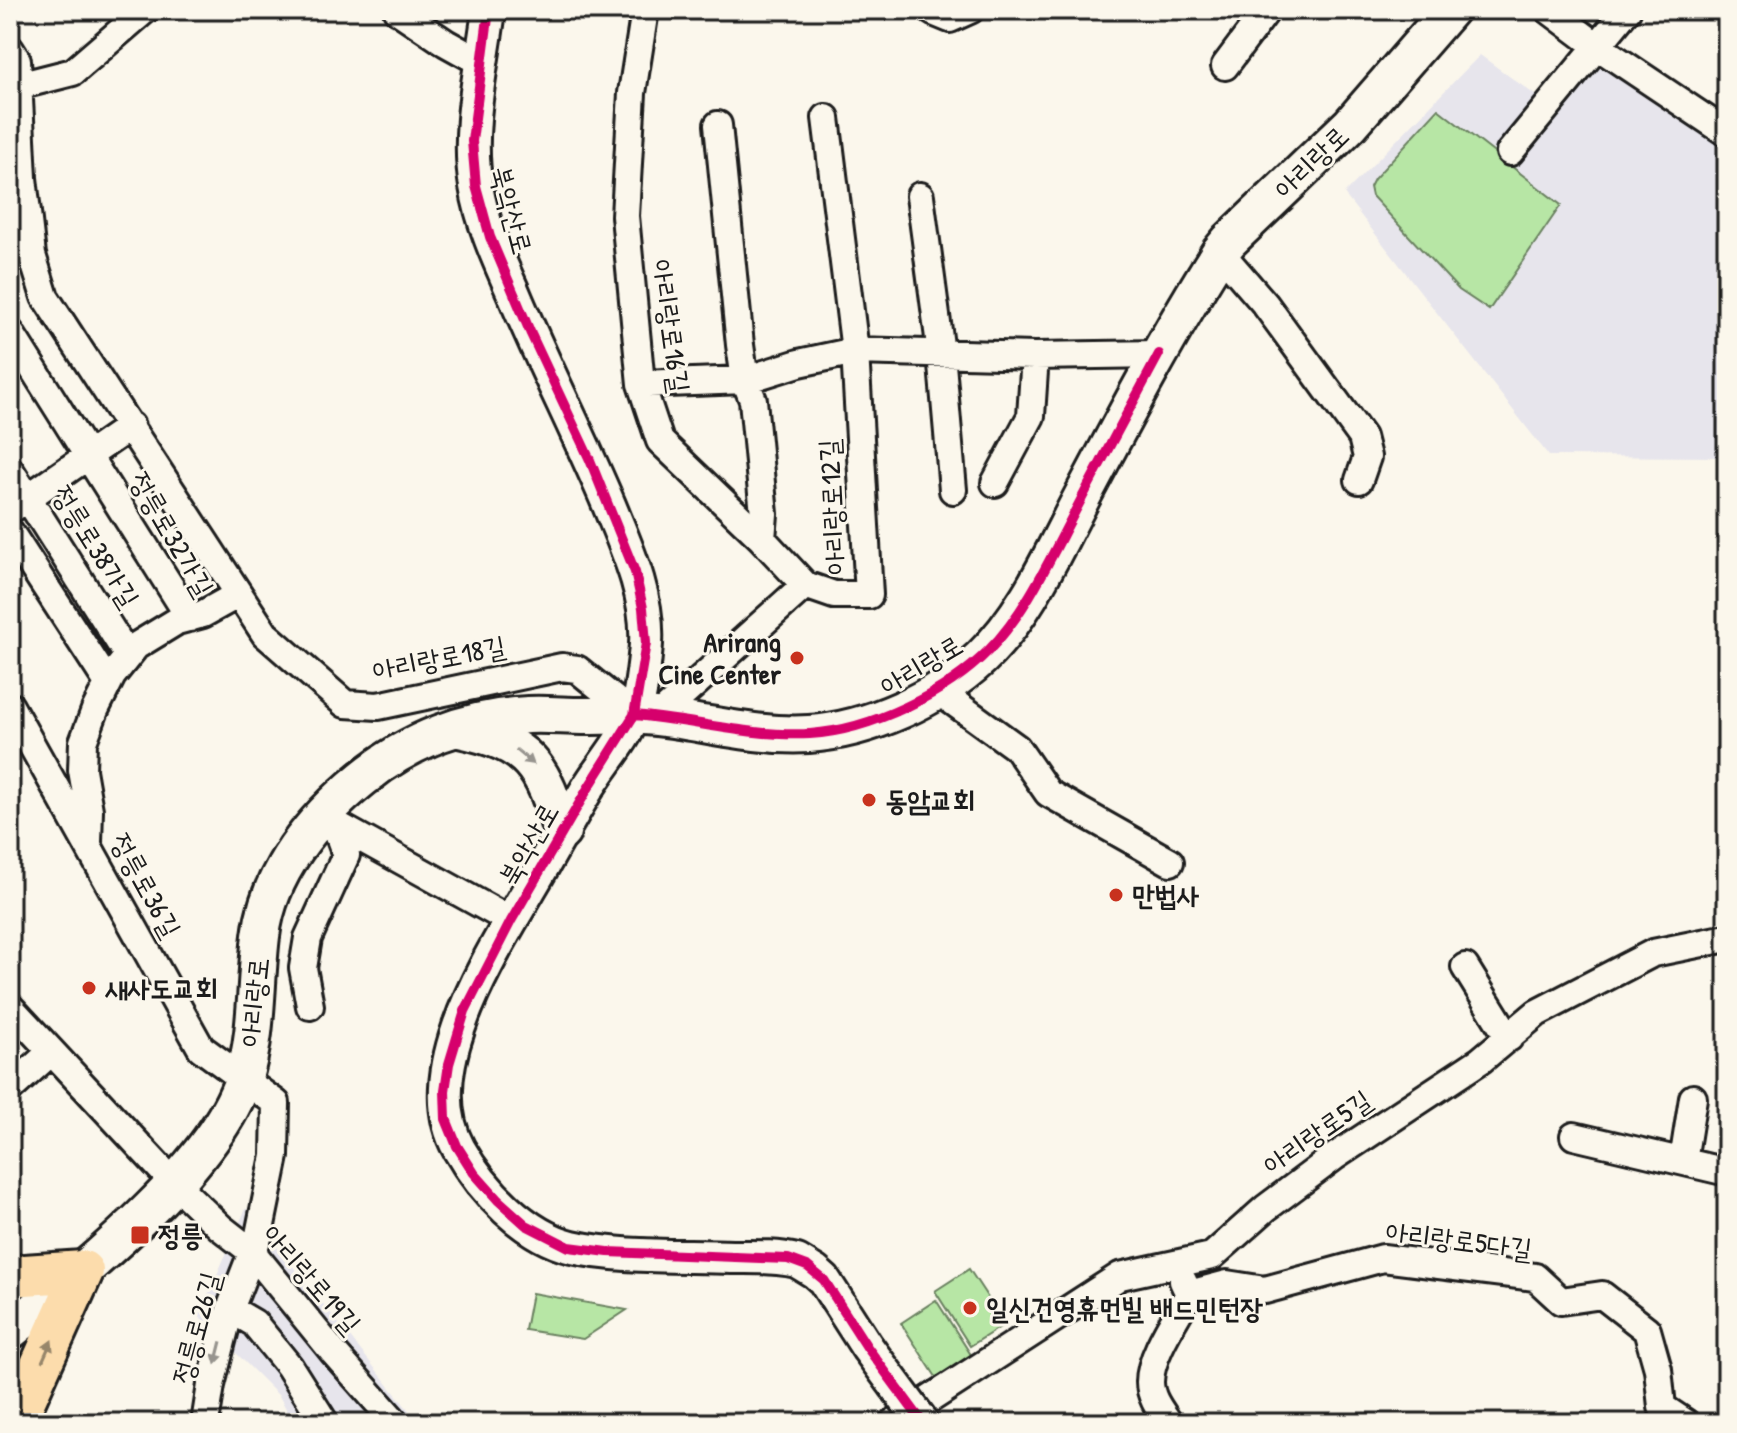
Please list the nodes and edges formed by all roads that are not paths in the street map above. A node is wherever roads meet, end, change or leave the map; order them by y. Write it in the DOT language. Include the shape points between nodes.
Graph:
graph roads {
  1 [pos="145,10"];
  2 [pos="397,10"];
  3 [pos="489,10"];
  4 [pos="645,10"];
  5 [pos="933,10"];
  6 [pos="970,10"];
  7 [pos="1267,10"];
  8 [pos="1450,10"];
  9 [pos="1549,10"];
  10 [pos="1627,10"];
  11 [pos="1597,46"];
  12 [pos="10,49"];
  13 [pos="482,63"];
  14 [pos="1225,66"];
  15 [pos="18,86"];
  16 [pos="826,118"];
  17 [pos="718,125"];
  18 [pos="1727,133"];
  19 [pos="1510,152"];
  20 [pos="920,196"];
  21 [pos="10,239"];
  22 [pos="1220,252"];
  23 [pos="21,254"];
  24 [pos="10,332"];
  25 [pos="855,351"];
  26 [pos="941,353"];
  27 [pos="1159,354"];
  28 [pos="1035,356"];
  29 [pos="745,380"];
  30 [pos="641,384"];
  31 [pos="131,426"];
  32 [pos="88,456"];
  33 [pos="10,470"];
  34 [pos="1359,480"];
  35 [pos="995,483"];
  36 [pos="953,490"];
  37 [pos="19,504"];
  38 [pos="10,532"];
  39 [pos="762,539"];
  40 [pos="805,585"];
  41 [pos="239,594"];
  42 [pos="190,618"];
  43 [pos="128,656"];
  44 [pos="108,683"];
  45 [pos="937,690"];
  46 [pos="10,706"];
  47 [pos="646,716"];
  48 [pos="454,728"];
  49 [pos="321,816"];
  50 [pos="562,832"];
  51 [pos="88,846"];
  52 [pos="1170,862"];
  53 [pos="511,921"];
  54 [pos="1727,938"];
  55 [pos="1465,967"];
  56 [pos="310,1006"];
  57 [pos="10,1007"];
  58 [pos="1509,1038"];
  59 [pos="51,1052"];
  60 [pos="242,1081"];
  61 [pos="10,1089"];
  62 [pos="1693,1098"];
  63 [pos="1574,1136"];
  64 [pos="1683,1161"];
  65 [pos="1727,1172"];
  66 [pos="174,1183"];
  67 [pos="252,1252"];
  68 [pos="1176,1265"];
  69 [pos="83,1271"];
  70 [pos="10,1276"];
  71 [pos="1189,1294"];
  72 [pos="230,1309"];
  73 [pos="10,1331"];
  74 [pos="19,1423"];
  75 [pos="205,1423"];
  76 [pos="325,1423"];
  77 [pos="396,1423"];
  78 [pos="893,1423"];
  79 [pos="923,1423"];
  80 [pos="1169,1423"];
  81 [pos="1686,1423"];
  1 -- 15 [label="street" via="73,72"];
  2 -- 13 [label="street"];
  3 -- 13 [label="street, 북악산로"];
  4 -- 30 [label="street, 아리랑로16길" via="632,93 625,216"];
  5 -- 6 [label="street" via="950,19"];
  7 -- 14 [label="street"];
  8 -- 22 [label="main road, 아리랑로" via="1350,125"];
  9 -- 11 [label="street"];
  10 -- 11 [label="street"];
  11 -- 18 [label="street"];
  11 -- 19 [label="street"];
  12 -- 15 [label="street, 아리랑로18길" via="17,60"];
  13 -- 47 [label="street, 북악산로" via="472,141 476,186 490,237 635,572 646,643"];
  15 -- 23 [label="street, 아리랑로18길"];
  16 -- 25 [label="street, 아리랑로12길"];
  17 -- 29 [label="street"];
  20 -- 26 [label="street"];
  21 -- 23 [label="street"];
  22 -- 27 [label="main road, 아리랑로"];
  22 -- 34 [label="street" via="1265,304 1362,437 1367,457"];
  23 -- 31 [label="street, 아리랑로18길"];
  24 -- 32 [label="street, 정릉로32가길"];
  25 -- 26 [label="street"];
  25 -- 29 [label="street"];
  25 -- 40 [label="street, 아리랑로12길" via="869,595 834,595"];
  26 -- 28 [label="street"];
  26 -- 36 [label="street"];
  27 -- 28 [label="street"];
  27 -- 45 [label="main road, 아리랑로" via="1014,619 976,662"];
  28 -- 35 [label="street" via="1031,416"];
  29 -- 30 [label="street"];
  29 -- 39 [label="street" via="753,400"];
  30 -- 39 [label="street, 아리랑로16길" via="660,441"];
  31 -- 32 [label="street"];
  31 -- 41 [label="street, 아리랑로18길"];
  32 -- 37 [label="street"];
  32 -- 42 [label="street, 정릉로32가길"];
  33 -- 37 [label="street, 정릉로38가길"];
  37 -- 43 [label="street, 정릉로38가길"];
  38 -- 44 [label="street"];
  39 -- 40 [label="street, 아리랑로16길"];
  40 -- 47 [label="street"];
  41 -- 42 [label="street"];
  41 -- 47 [label="street, 아리랑로18길" via="265,634 345,704 378,706 562,667 577,669"];
  42 -- 43 [label="street, 정릉로32가길" via="146,640"];
  43 -- 44 [label="street, 정릉로32가길"];
  44 -- 51 [label="street, 정릉로32가길" via="83,742"];
  45 -- 47 [label="main road, 아리랑로" via="871,720 812,734"];
  45 -- 52 [label="street" via="1017,748 1048,793"];
  46 -- 51 [label="street, 정릉로36길"];
  47 -- 48 [label="main road, 아리랑로" via="532,715"];
  47 -- 50 [label="street, 북악산로"];
  48 -- 49 [label="main road, 아리랑로" via="384,763"];
  48 -- 50 [label="main road, one-way" via="507,743 533,762 549,789"];
  49 -- 53 [label="street, 북악산로"];
  49 -- 56 [label="street, 아리랑로" via="339,836 346,855 308,938 303,968"];
  49 -- 60 [label="main road, 아리랑로" via="286,866 264,919 254,1028"];
  50 -- 53 [label="street, 북악산로"];
  51 -- 60 [label="street, 정릉로36길" via="201,1048"];
  53 -- 79 [label="street, 북악산로, bridge" via="465,1011 445,1091 446,1119 474,1173 526,1225 569,1247 797,1261 807,1266 824,1280"];
  54 -- 58 [label="street, 아리랑로5길" via="1653,953 1537,1013"];
  55 -- 58 [label="street"];
  57 -- 59 [label="street"];
  58 -- 68 [label="street, 아리랑로5길" via="1334,1157 1212,1256"];
  59 -- 61 [label="street"];
  59 -- 66 [label="street"];
  60 -- 66 [label="main road, 아리랑로" via="220,1124"];
  60 -- 67 [label="street, 정릉로26길" via="276,1103 275,1156"];
  62 -- 64 [label="street"];
  63 -- 64 [label="street"];
  64 -- 65 [label="street"];
  66 -- 67 [label="street, 아리랑로19길"];
  66 -- 69 [label="main road, 아리랑로"];
  67 -- 72 [label="street, 정릉로26길"];
  67 -- 77 [label="street, 아리랑로19길"];
  68 -- 71 [label="street"];
  68 -- 78 [label="street, 아리랑로5길" via="1120,1276"];
  69 -- 70 [label="main road"];
  69 -- 73 [label="main road, 아리랑로"];
  74 -- 69 [label="main road, one-way"];
  71 -- 80 [label="street" via="1159,1350 1150,1382"];
  71 -- 81 [label="street, 아리랑로5다길" via="1227,1284 1265,1290 1383,1258 1535,1277 1561,1301 1602,1295 1647,1330 1662,1407"];
  72 -- 75 [label="street, 정릉로26길, one-way"];
  72 -- 76 [label="street" via="254,1323"];
}
